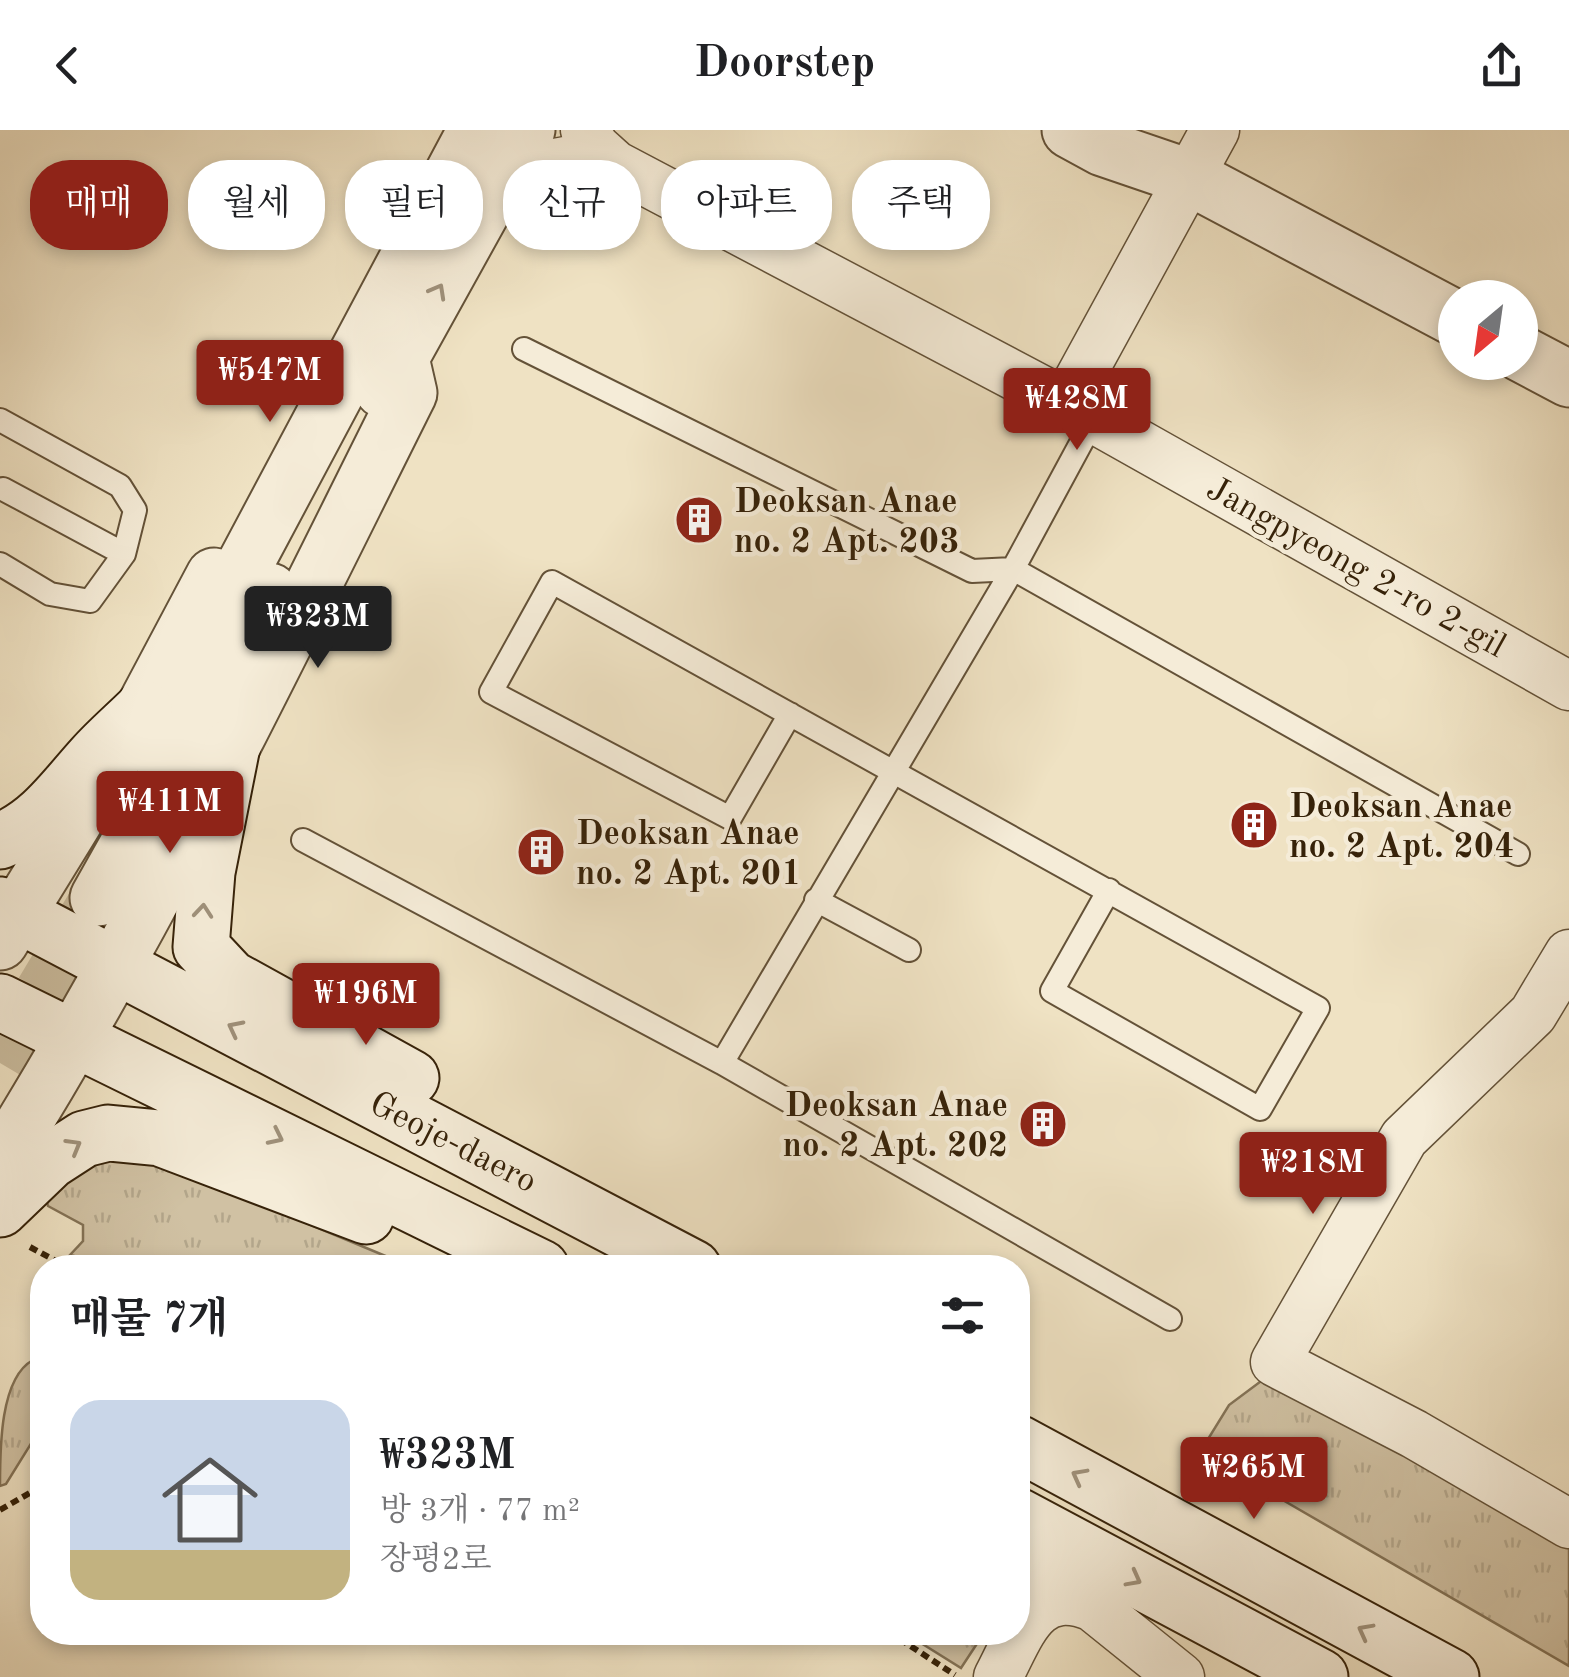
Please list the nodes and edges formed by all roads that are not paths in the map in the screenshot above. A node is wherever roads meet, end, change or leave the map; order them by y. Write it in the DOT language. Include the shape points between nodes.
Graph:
graph roads {
  1 [pos="1070,130"];
  2 [pos="1215,130"];
  3 [pos="503,144"];
  4 [pos="600,148"];
  5 [pos="1191,178"];
  6 [pos="1438,309"];
  7 [pos="384,346"];
  8 [pos="524,349"];
  9 [pos="1538,363"];
  10 [pos="1569,379"];
  11 [pos="1080,411"];
  12 [pos="0,420"];
  13 [pos="3,490"];
  14 [pos="124,554"];
  15 [pos="0,564"];
  16 [pos="1013,569"];
  17 [pos="1569,686"];
  18 [pos="790,714"];
  19 [pos="232,746"];
  20 [pos="151,748"];
  21 [pos="894,772"];
  22 [pos="303,840"];
  23 [pos="0,841"];
  24 [pos="1518,854"];
  25 [pos="83,890"];
  26 [pos="1109,890"];
  27 [pos="816,900"];
  28 [pos="6,920"];
  29 [pos="908,950"];
  30 [pos="1569,954"];
  31 [pos="117,966"];
  32 [pos="0,1002"];
  33 [pos="77,1038"];
  34 [pos="722,1063"];
  35 [pos="0,1162"];
  36 [pos="592,1212"];
  37 [pos="9,1224"];
  38 [pos="465,1255"];
  39 [pos="515,1255"];
  40 [pos="670,1255"];
  41 [pos="1170,1319"];
  42 [pos="1030,1449"];
  43 [pos="1030,1522"];
  44 [pos="1569,1524"];
  45 [pos="1030,1560"];
  46 [pos="1030,1593"];
  47 [pos="1093,1607"];
  48 [pos="1008,1645"];
  49 [pos="998,1677"];
  50 [pos="1180,1677"];
  51 [pos="1320,1677"];
  52 [pos="1451,1677"];
  1 -- 5 [label="main road"];
  2 -- 5 [label="street"];
  3 -- 4 [label="street" via="566,161"];
  3 -- 7 [label="main road"];
  4 -- 11 [label="street, Jangpyeong 2-ro 2-gil"];
  5 -- 6 [label="main road"];
  5 -- 11 [label="street"];
  7 -- 19 [label="main road" via="410,393"];
  7 -- 20 [label="main road" via="338,342"];
  8 -- 16 [label="lane" via="972,571"];
  9 -- 10 [label="main road"];
  11 -- 16 [label="lane"];
  11 -- 17 [label="street, Jangpyeong 2-ro 2-gil"];
  12 -- 14 [label="lane" via="120,486 136,510"];
  13 -- 14 [label="lane"];
  14 -- 15 [label="lane" via="90,600 50,594"];
  16 -- 21 [label="lane"];
  16 -- 24 [label="lane"];
  18 -- 18 [label="lane" via="552,582 491,692 730,818"];
  18 -- 21 [label="lane"];
  19 -- 31 [label="main road"];
  36 -- 19 [label="main road, one-way" via="583,1184 561,1160 230,978 202,946 207,872"];
  20 -- 23 [label="main road" via="96,754 43,816"];
  20 -- 25 [label="main road"];
  20 -- 28 [label="main road"];
  21 -- 26 [label="lane"];
  21 -- 27 [label="lane"];
  22 -- 34 [label="lane"];
  26 -- 26 [label="lane" via="1052,990 1260,1109 1318,1008"];
  27 -- 29 [label="lane"];
  27 -- 34 [label="lane"];
  28 -- 31 [label="main road, Geoje-daero"];
  30 -- 44 [label="street" via="1534,1014 1404,1138 1275,1362"];
  31 -- 33 [label="main road"];
  36 -- 31 [label="main road, Geoje-daero, one-way"];
  32 -- 33 [label="main road"];
  33 -- 35 [label="main road"];
  33 -- 39 [label="main road, one-way"];
  34 -- 41 [label="lane"];
  36 -- 40 [label="main road, Geoje-daero"];
  37 -- 38 [label="main road, one-way" via="50,1161 84,1138 108,1133 160,1138"];
  52 -- 42 [label="main road, one-way"];
  43 -- 51 [label="main road, one-way"];
  45 -- 47 [label="street"];
  46 -- 47 [label="street"];
  47 -- 50 [label="street"];
  48 -- 49 [label="street"];
}
